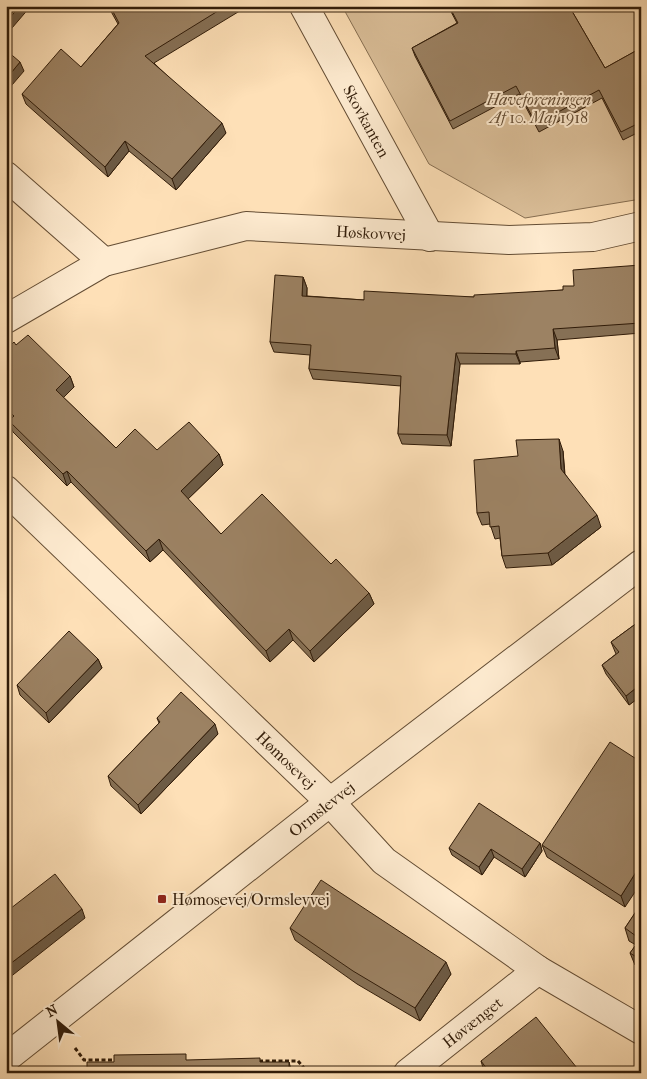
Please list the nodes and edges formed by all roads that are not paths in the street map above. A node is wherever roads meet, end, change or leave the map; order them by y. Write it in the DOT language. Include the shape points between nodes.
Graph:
graph roads {
  1 [pos="304,6"];
  2 [pos="6,176"];
  3 [pos="641,226"];
  4 [pos="430,237"];
  5 [pos="104,262"];
  6 [pos="6,319"];
  7 [pos="6,490"];
  8 [pos="641,564"];
  9 [pos="330,802"];
  10 [pos="538,970"];
  11 [pos="641,1030"];
  12 [pos="6,1058"];
  13 [pos="408,1073"];
  1 -- 4 [label="street, Skovkanten"];
  2 -- 5 [label="street"];
  3 -- 4 [label="street, Høskovvej" via="584,237 509,240"];
  4 -- 5 [label="street, Høskovvej" via="246,226"];
  5 -- 6 [label="street, Høskovvej"];
  7 -- 9 [label="street, Hømosevej"];
  8 -- 9 [label="street, Ormslevvej"];
  9 -- 10 [label="street, Hømosevej" via="384,861"];
  9 -- 12 [label="street, Ormslevvej"];
  10 -- 11 [label="street, Hømosevej"];
  10 -- 13 [label="street, Høvænget"];
}
